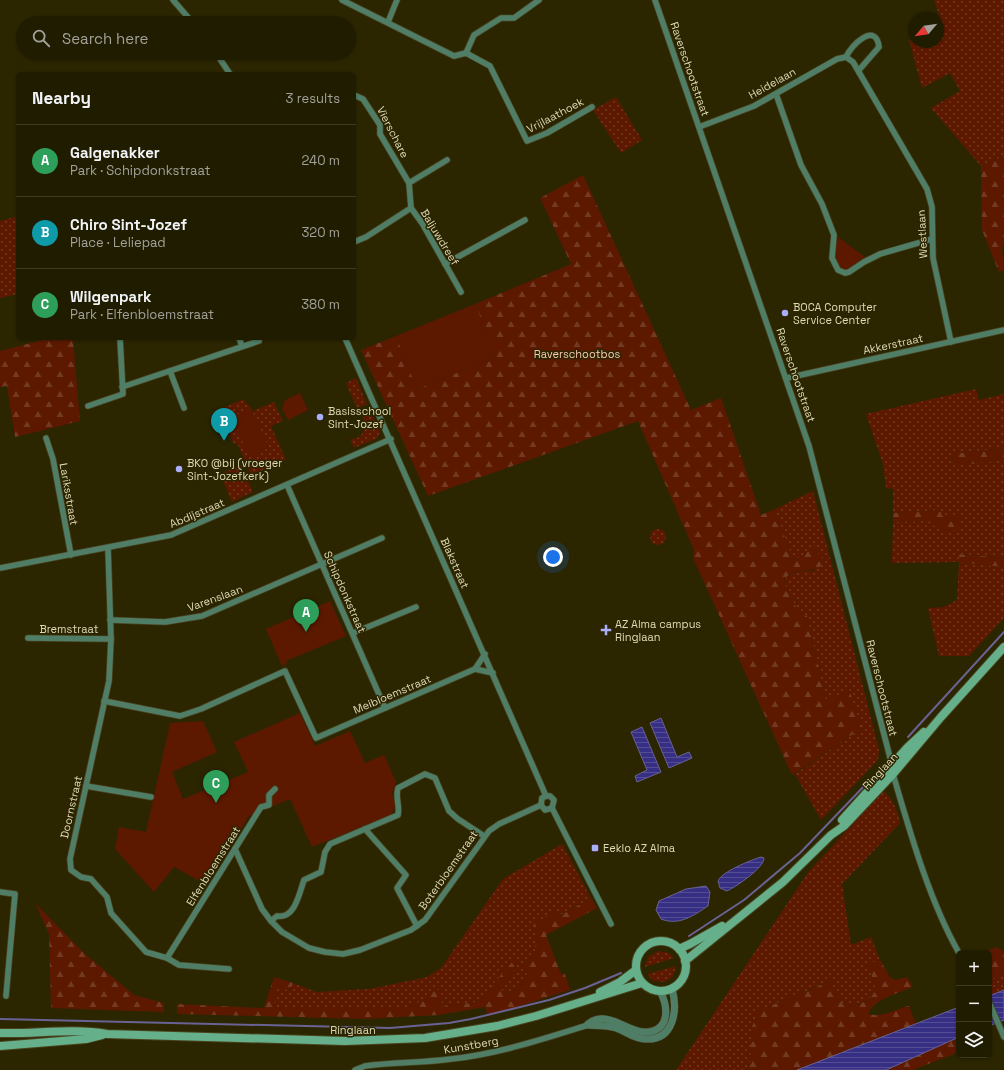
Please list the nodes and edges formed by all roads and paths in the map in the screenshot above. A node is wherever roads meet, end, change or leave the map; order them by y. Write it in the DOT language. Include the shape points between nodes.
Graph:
graph roads {
  1 [pos="174,0"];
  2 [pos="342,0"];
  3 [pos="398,0"];
  4 [pos="540,0"];
  5 [pos="655,0"];
  6 [pos="187,16"];
  7 [pos="388,22"];
  8 [pos="466,53"];
  9 [pos="846,57"];
  10 [pos="221,60"];
  11 [pos="859,70"];
  12 [pos="229,72"];
  13 [pos="776,94"];
  14 [pos="356,96"];
  15 [pos="592,107"];
  16 [pos="699,127"];
  17 [pos="446,160"];
  18 [pos="409,183"];
  19 [pos="411,208"];
  20 [pos="525,220"];
  21 [pos="932,239"];
  22 [pos="356,241"];
  23 [pos="445,264"];
  24 [pos="461,292"];
  25 [pos="1004,330"];
  26 [pos="120,340"];
  27 [pos="240,340"];
  28 [pos="346,340"];
  29 [pos="259,341"];
  30 [pos="951,342"];
  31 [pos="242,346"];
  32 [pos="170,371"];
  33 [pos="787,378"];
  34 [pos="122,387"];
  35 [pos="88,406"];
  36 [pos="184,408"];
  37 [pos="46,438"];
  38 [pos="391,439"];
  39 [pos="287,485"];
  40 [pos="382,538"];
  41 [pos="108,548"];
  42 [pos="70,555"];
  43 [pos="322,565"];
  44 [pos="0,568"];
  45 [pos="416,607"];
  46 [pos="110,620"];
  47 [pos="353,633"];
  48 [pos="28,638"];
  49 [pos="111,639"];
  50 [pos="1004,647"];
  51 [pos="485,654"];
  52 [pos="475,669"];
  53 [pos="493,673"];
  54 [pos="104,701"];
  55 [pos="385,708"];
  56 [pos="940,717"];
  57 [pos="892,765"];
  58 [pos="893,774"];
  59 [pos="86,786"];
  60 [pos="275,789"];
  61 [pos="546,796"];
  62 [pos="151,797"];
  63 [pos="541,805"];
  64 [pos="552,808"];
  65 [pos="365,829"];
  66 [pos="484,836"];
  67 [pos="831,836"];
  68 [pos="235,849"];
  69 [pos="0,892"];
  70 [pos="270,921"];
  71 [pos="733,921"];
  72 [pos="611,924"];
  73 [pos="418,926"];
  74 [pos="679,949"];
  75 [pos="958,950"];
  76 [pos="167,958"];
  77 [pos="685,961"];
  78 [pos="229,969"];
  79 [pos="636,970"];
  80 [pos="642,983"];
  81 [pos="672,989"];
  82 [pos="660,991"];
  83 [pos="6,996"];
  84 [pos="594,997"];
  85 [pos="992,1010"];
  86 [pos="588,1025"];
  87 [pos="0,1033"];
  88 [pos="107,1034"];
  89 [pos="1004,1037"];
  90 [pos="0,1046"];
  91 [pos="355,1070"];
  1 -- 6 [label="street"];
  2 -- 7 [label="street"];
  3 -- 7 [label="street"];
  4 -- 8 [label="street" via="514,18 501,18 474,35"];
  5 -- 16 [label="street, Raverschootstraat"];
  7 -- 8 [label="street" via="454,56"];
  8 -- 15 [label="street, Vrijlaathoek" via="490,66 527,141 547,133"];
  9 -- 11 [label="street, Westlaan"];
  9 -- 11 [label="street" via="865,36 875,37 880,47"];
  9 -- 13 [label="street, Heidelaan" via="837,59"];
  10 -- 12 [label="street"];
  11 -- 21 [label="street, Westlaan" via="927,189 932,207"];
  13 -- 16 [label="street, Heidelaan" via="736,114"];
  13 -- 21 [label="street" via="801,165 822,204 831,229 834,242 832,258 838,270 849,272 880,254"];
  14 -- 18 [label="street, Vierschare" via="363,99 380,125 380,134"];
  16 -- 33 [label="street, Raverschootstraat"];
  17 -- 18 [label="street"];
  18 -- 19 [label="street, Vierschare"];
  19 -- 22 [label="street, Baljuwdreef"];
  19 -- 23 [label="street, Baljuwdreef"];
  20 -- 23 [label="street"];
  21 -- 30 [label="street, Westlaan" via="938,284"];
  23 -- 24 [label="street, Baljuwdreef"];
  25 -- 30 [label="street, Akkerstraat"];
  26 -- 34 [label="street"];
  27 -- 31 [label="street"];
  28 -- 38 [label="street, Blakstraat"];
  29 -- 31 [label="street"];
  30 -- 33 [label="street, Akkerstraat"];
  31 -- 32 [label="street"];
  32 -- 34 [label="street"];
  32 -- 36 [label="street"];
  33 -- 57 [label="street, Raverschootstraat" via="816,470"];
  34 -- 35 [label="street" via="123,394"];
  37 -- 42 [label="street, Lariksstraat" via="53,459"];
  38 -- 39 [label="street, Abdijstraat"];
  38 -- 51 [label="street, Blakstraat"];
  39 -- 41 [label="street, Abdijstraat" via="171,535"];
  39 -- 43 [label="street, Schipdonkstraat"];
  40 -- 43 [label="street, Varenslaan"];
  41 -- 42 [label="street, Abdijstraat"];
  41 -- 46 [label="street, Doornstraat"];
  42 -- 44 [label="street, Abdijstraat"];
  43 -- 46 [label="street, Varenslaan" via="202,616 165,622"];
  43 -- 47 [label="street, Schipdonkstraat"];
  45 -- 47 [label="street"];
  46 -- 49 [label="street, Doornstraat"];
  47 -- 55 [label="street, Schipdonkstraat"];
  48 -- 49 [label="street, Bremstraat"];
  49 -- 54 [label="street, Doornstraat" via="109,681"];
  50 -- 56 [label="main road, Ringlaan"];
  51 -- 52 [label="street"];
  51 -- 53 [label="street, Blakstraat"];
  52 -- 53 [label="street"];
  52 -- 55 [label="street, Meibloemstraat"];
  53 -- 61 [label="street, Blakstraat"];
  54 -- 55 [label="street, Meibloemstraat" via="180,716 201,709 285,670 316,738"];
  54 -- 59 [label="street, Doornstraat"];
  56 -- 57 [label="main road, Ringlaan" via="906,748"];
  56 -- 58 [label="main road, Ringlaan"];
  57 -- 67 [label="main road, Ringlaan"];
  58 -- 67 [label="main road, Ringlaan" via="844,826"];
  58 -- 75 [label="street" via="936,903"];
  59 -- 62 [label="street"];
  59 -- 76 [label="street, Doornstraat" via="70,859 71,870 81,877 91,879 107,897 112,912 146,952"];
  60 -- 68 [label="street, Elfenbloemstraat" via="269,795 269,804 261,807"];
  61 -- 63 [label="street" via="540,800"];
  61 -- 64 [label="street" via="554,800"];
  63 -- 64 [label="street" via="546,810"];
  63 -- 66 [label="street, Boterbloemstraat" via="499,824"];
  64 -- 72 [label="street"];
  65 -- 66 [label="street" via="398,814 398,788 425,774 435,778 449,811"];
  65 -- 70 [label="street" via="330,844 325,852 322,872 304,880 294,908 289,914 277,916"];
  65 -- 73 [label="street" via="406,875 397,888"];
  66 -- 73 [label="street, Boterbloemstraat" via="432,912"];
  67 -- 71 [label="main road, Ringlaan" via="783,882"];
  68 -- 70 [label="street, Boterbloemstraat"];
  68 -- 76 [label="street, Elfenbloemstraat"];
  69 -- 83 [label="street" via="14,894"];
  70 -- 73 [label="street, Boterbloemstraat" via="282,932 309,948 343,954 360,950"];
  71 -- 74 [label="main road, Ringlaan"];
  71 -- 77 [label="main road, Ringlaan"];
  74 -- 77 [label="main road"];
  74 -- 79 [label="main road" via="665,941 650,943 640,952"];
  76 -- 78 [label="street, Doornstraat" via="179,966"];
  77 -- 81 [label="main road" via="683,978"];
  79 -- 80 [label="main road"];
  79 -- 84 [label="main road, Ringlaan"];
  80 -- 82 [label="main road" via="650,989"];
  80 -- 84 [label="main road, Ringlaan" via="599,998"];
  81 -- 82 [label="main road"];
  81 -- 86 [label="street" via="674,1017 668,1029 654,1038 638,1039 614,1028"];
  82 -- 86 [label="street" via="667,1012 657,1028 645,1032 607,1020 592,1021"];
  84 -- 88 [label="main road, Ringlaan" via="558,1010 497,1026 404,1040 345,1041"];
  85 -- 89 [label="street"];
  86 -- 91 [label="street, Kunstberg" via="492,1052 452,1059 365,1066"];
  87 -- 88 [label="main road, Ringlaan" via="88,1031"];
  88 -- 90 [label="main road, Ringlaan" via="86,1039"];
}
